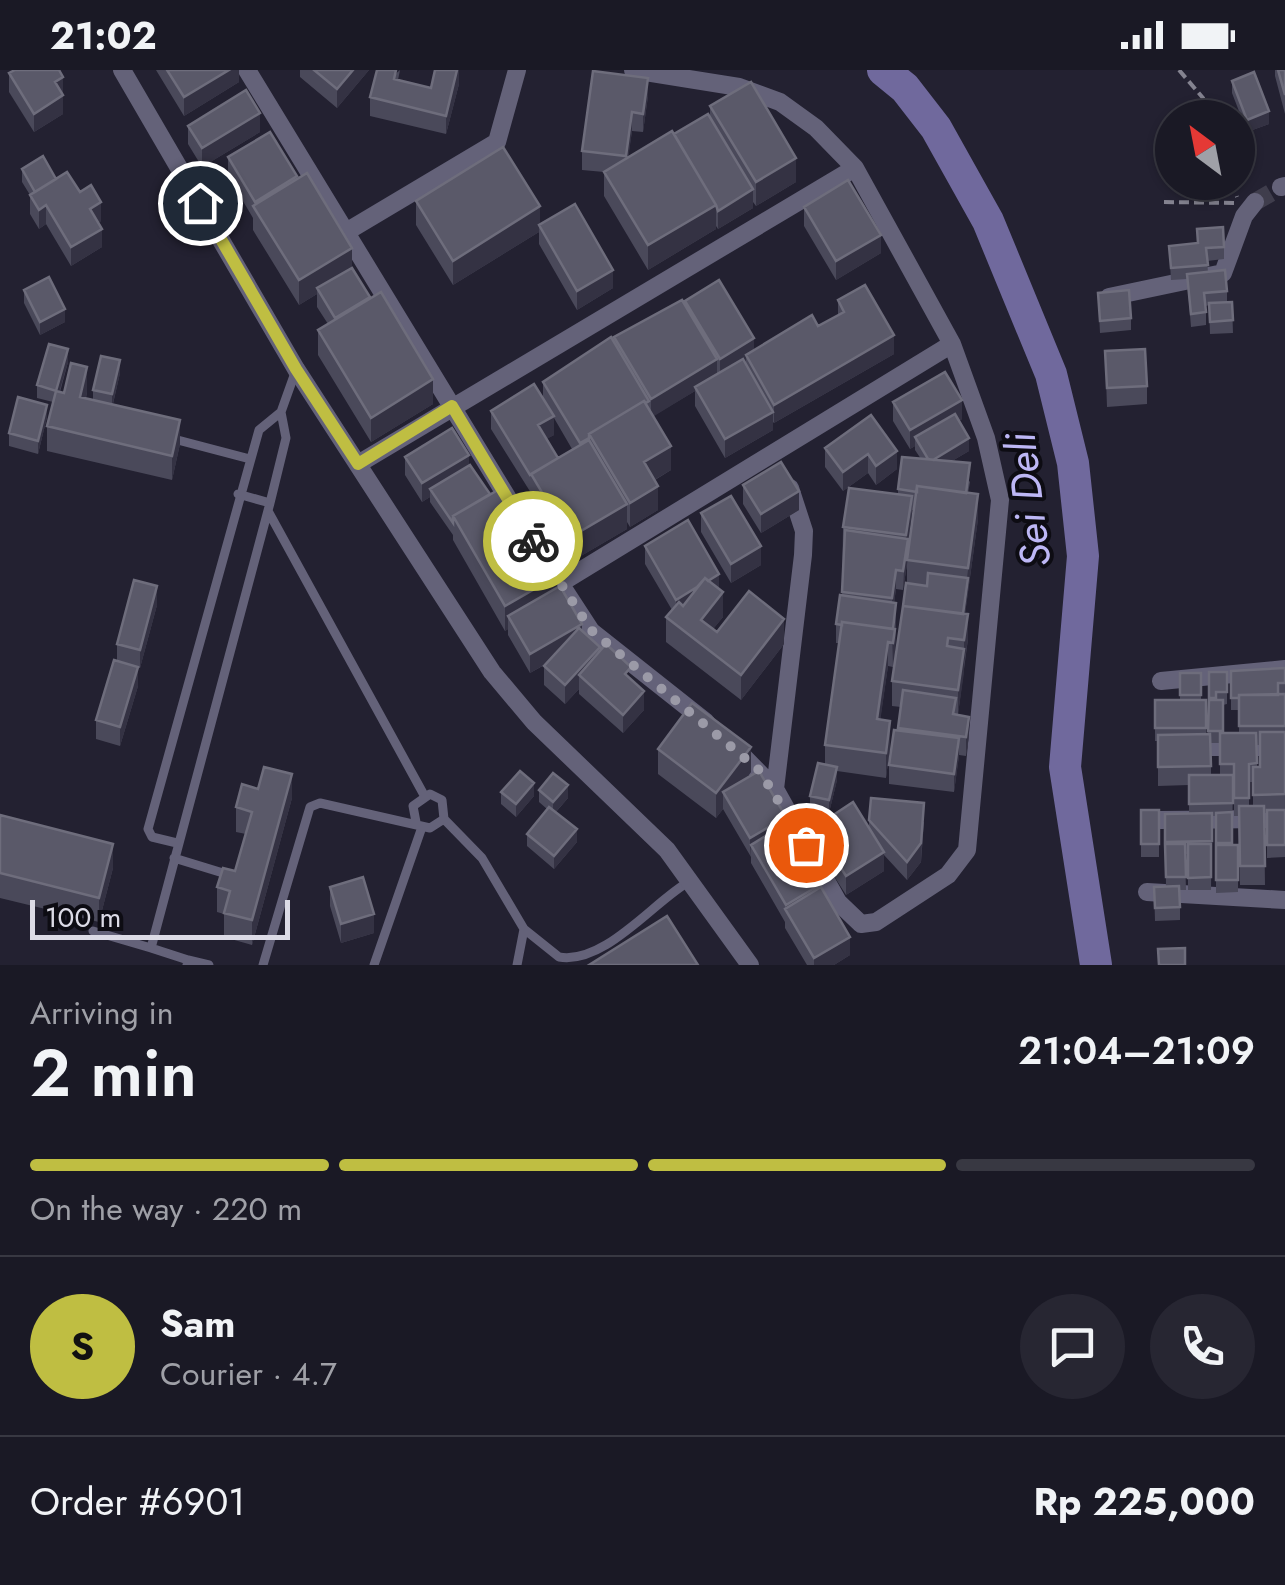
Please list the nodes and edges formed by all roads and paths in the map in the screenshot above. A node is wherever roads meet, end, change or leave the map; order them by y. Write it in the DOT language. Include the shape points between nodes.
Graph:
graph roads {
  1 [pos="122,70"];
  2 [pos="247,70"];
  3 [pos="517,70"];
  4 [pos="633,70"];
  5 [pos="1179,70"];
  6 [pos="1204,100"];
  7 [pos="855,168"];
  8 [pos="1238,200"];
  9 [pos="1164,202"];
  10 [pos="1255,202"];
  11 [pos="346,232"];
  12 [pos="1109,297"];
  13 [pos="952,344"];
  14 [pos="296,369"];
  15 [pos="452,406"];
  16 [pos="281,412"];
  17 [pos="159,436"];
  18 [pos="773,456"];
  19 [pos="250,459"];
  20 [pos="358,464"];
  21 [pos="238,494"];
  22 [pos="269,507"];
  23 [pos="520,519"];
  24 [pos="539,552"];
  25 [pos="558,584"];
  26 [pos="1285,669"];
  27 [pos="1161,680"];
  28 [pos="1162,747"];
  29 [pos="1285,747"];
  30 [pos="774,788"];
  31 [pos="424,795"];
  32 [pos="444,819"];
  33 [pos="1285,819"];
  34 [pos="1159,820"];
  35 [pos="419,824"];
  36 [pos="177,843"];
  37 [pos="174,858"];
  38 [pos="224,873"];
  39 [pos="692,879"];
  40 [pos="1147,892"];
  41 [pos="1285,900"];
  42 [pos="654,914"];
  43 [pos="662,926"];
  44 [pos="524,929"];
  45 [pos="93,931"];
  46 [pos="151,948"];
  47 [pos="187,963"];
  48 [pos="209,965"];
  49 [pos="262,965"];
  50 [pos="374,965"];
  51 [pos="517,965"];
  52 [pos="750,965"];
  1 -- 14 [label="street"];
  2 -- 11 [label="street"];
  3 -- 11 [label="street" via="497,142"];
  4 -- 7 [label="street" via="739,87 780,102"];
  5 -- 6 [label="path"];
  7 -- 13 [label="street"];
  7 -- 15 [label="street"];
  8 -- 9 [label="path"];
  10 -- 12 [label="street" via="1226,270 1189,284"];
  11 -- 15 [label="street"];
  13 -- 18 [label="street"];
  13 -- 30 [label="street" via="1000,500 964,858 876,922 862,924 838,902"];
  14 -- 16 [label="lane"];
  14 -- 20 [label="street"];
  15 -- 20 [label="street"];
  15 -- 23 [label="street"];
  16 -- 19 [label="lane" via="259,430"];
  16 -- 22 [label="lane" via="286,438"];
  17 -- 19 [label="lane"];
  18 -- 25 [label="street"];
  18 -- 30 [label="street" via="804,531"];
  19 -- 21 [label="lane"];
  20 -- 39 [label="street" via="516,701"];
  21 -- 22 [label="lane"];
  21 -- 36 [label="lane" via="148,829 152,837"];
  22 -- 31 [label="lane"];
  22 -- 36 [label="lane"];
  24 -- 25 [label="street"];
  25 -- 30 [label="street" via="591,630 708,724"];
  26 -- 27 [label="street"];
  28 -- 29 [label="street"];
  31 -- 32 [label="lane" via="442,800"];
  31 -- 35 [label="lane" via="413,806"];
  32 -- 35 [label="lane" via="430,828"];
  32 -- 44 [label="lane" via="482,858"];
  33 -- 34 [label="street"];
  35 -- 49 [label="lane" via="310,807"];
  35 -- 50 [label="lane"];
  36 -- 37 [label="lane"];
  37 -- 38 [label="lane"];
  37 -- 46 [label="lane"];
  39 -- 42 [label="lane" via="670,892"];
  39 -- 52 [label="street"];
  40 -- 41 [label="street"];
  42 -- 43 [label="lane"];
  42 -- 44 [label="lane" via="570,960"];
  44 -- 51 [label="lane"];
  45 -- 46 [label="lane"];
  46 -- 47 [label="lane"];
  47 -- 48 [label="lane"];
}
